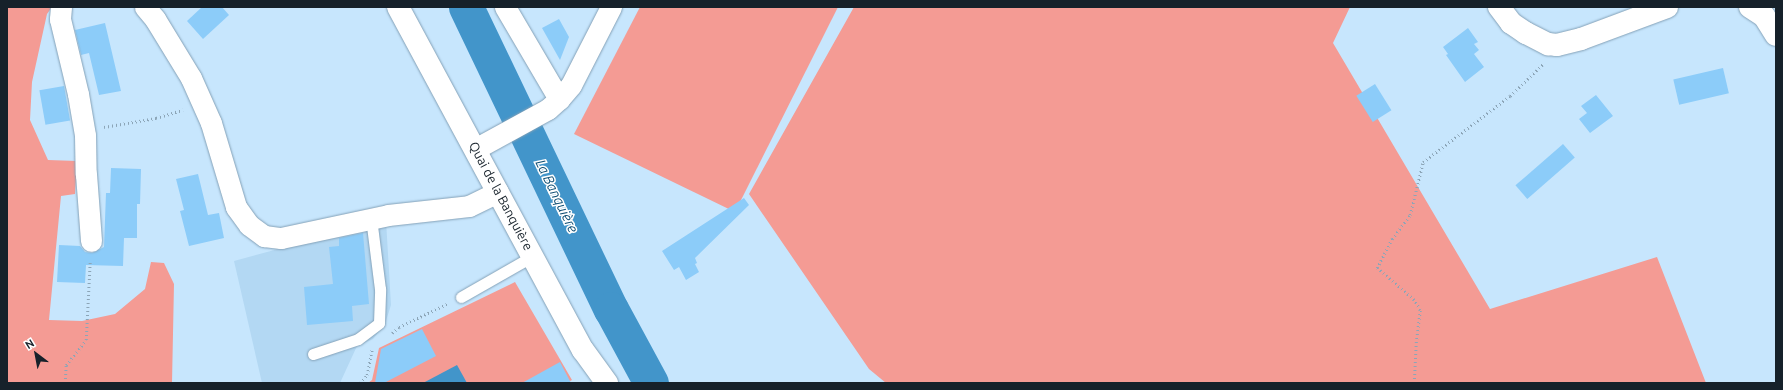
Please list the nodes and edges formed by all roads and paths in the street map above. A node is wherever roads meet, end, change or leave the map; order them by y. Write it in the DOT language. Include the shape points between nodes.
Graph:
graph roads {
  1 [pos="61,7"];
  2 [pos="145,7"];
  3 [pos="398,7"];
  4 [pos="505,7"];
  5 [pos="611,7"];
  6 [pos="1499,7"];
  7 [pos="1667,7"];
  8 [pos="1750,7"];
  9 [pos="1776,35"];
  10 [pos="1548,44"];
  11 [pos="203,104"];
  12 [pos="553,104"];
  13 [pos="86,135"];
  14 [pos="484,144"];
  15 [pos="498,192"];
  16 [pos="371,218"];
  17 [pos="91,241"];
  18 [pos="533,256"];
  19 [pos="461,297"];
  20 [pos="388,336"];
  21 [pos="376,346"];
  22 [pos="313,354"];
  23 [pos="65,383"];
  24 [pos="360,383"];
  25 [pos="607,383"];
  26 [pos="1414,383"];
  1 -- 13 [label="street" via="60,19"];
  2 -- 11 [label="street" via="187,71"];
  3 -- 14 [label="street, Quai de la Banquière"];
  4 -- 12 [label="street"];
  5 -- 12 [label="street" via="571,85"];
  6 -- 10 [label="street" via="1511,23"];
  7 -- 10 [label="street" via="1581,39 1557,45"];
  8 -- 9 [label="street" via="1764,16"];
  10 -- 26 [label="path" via="1544,64 1510,96 1423,162 1410,215 1392,239 1377,268 1414,300 1420,310"];
  11 -- 13 [label="path" via="156,118 98,128"];
  11 -- 16 [label="street" via="236,207 249,225 264,236 281,238"];
  12 -- 14 [label="street"];
  13 -- 17 [label="street"];
  14 -- 15 [label="street, Quai de la Banquière"];
  15 -- 16 [label="street" via="469,206"];
  15 -- 18 [label="street, Quai de la Banquière"];
  16 -- 22 [label="lane" via="380,289 379,322 358,339"];
  17 -- 23 [label="path" via="86,340 66,364"];
  18 -- 19 [label="lane"];
  18 -- 25 [label="street, Quai de la Banquière" via="583,350"];
  19 -- 20 [label="path" via="399,327"];
  21 -- 24 [label="path" via="371,350 367,375"];
}
